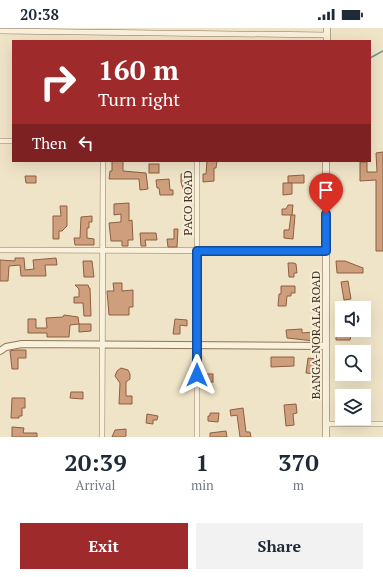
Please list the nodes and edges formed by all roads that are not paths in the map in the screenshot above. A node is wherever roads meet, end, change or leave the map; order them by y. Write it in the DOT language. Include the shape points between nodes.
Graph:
graph roads {
  1 [pos="0,31"];
  2 [pos="103,34"];
  3 [pos="327,35"];
  4 [pos="103,40"];
  5 [pos="0,141"];
  6 [pos="12,141"];
  7 [pos="103,162"];
  8 [pos="197,162"];
  9 [pos="326,162"];
  10 [pos="0,250"];
  11 [pos="104,251"];
  12 [pos="197,251"];
  13 [pos="326,251"];
  14 [pos="103,344"];
  15 [pos="197,344"];
  16 [pos="325,346"];
  17 [pos="0,351"];
  18 [pos="326,424"];
  19 [pos="383,424"];
  20 [pos="102,437"];
  21 [pos="197,437"];
  22 [pos="326,437"];
  1 -- 2 [label="street"];
  2 -- 3 [label="street"];
  2 -- 4 [label="street"];
  5 -- 6 [label="street"];
  7 -- 11 [label="street"];
  8 -- 12 [label="street, PACO ROAD"];
  9 -- 13 [label="main road, BANGA-NORALA ROAD"];
  10 -- 11 [label="street"];
  11 -- 12 [label="street"];
  11 -- 14 [label="street"];
  12 -- 13 [label="street"];
  12 -- 15 [label="street, PACO ROAD"];
  13 -- 16 [label="main road, BANGA-NORALA ROAD"];
  14 -- 15 [label="street"];
  14 -- 17 [label="street" via="16,344"];
  14 -- 20 [label="street"];
  15 -- 16 [label="street"];
  15 -- 21 [label="street, PACO ROAD"];
  16 -- 18 [label="main road, BANGA-NORALA ROAD"];
  18 -- 19 [label="street"];
  18 -- 22 [label="main road, BANGA-NORALA ROAD"];
}
